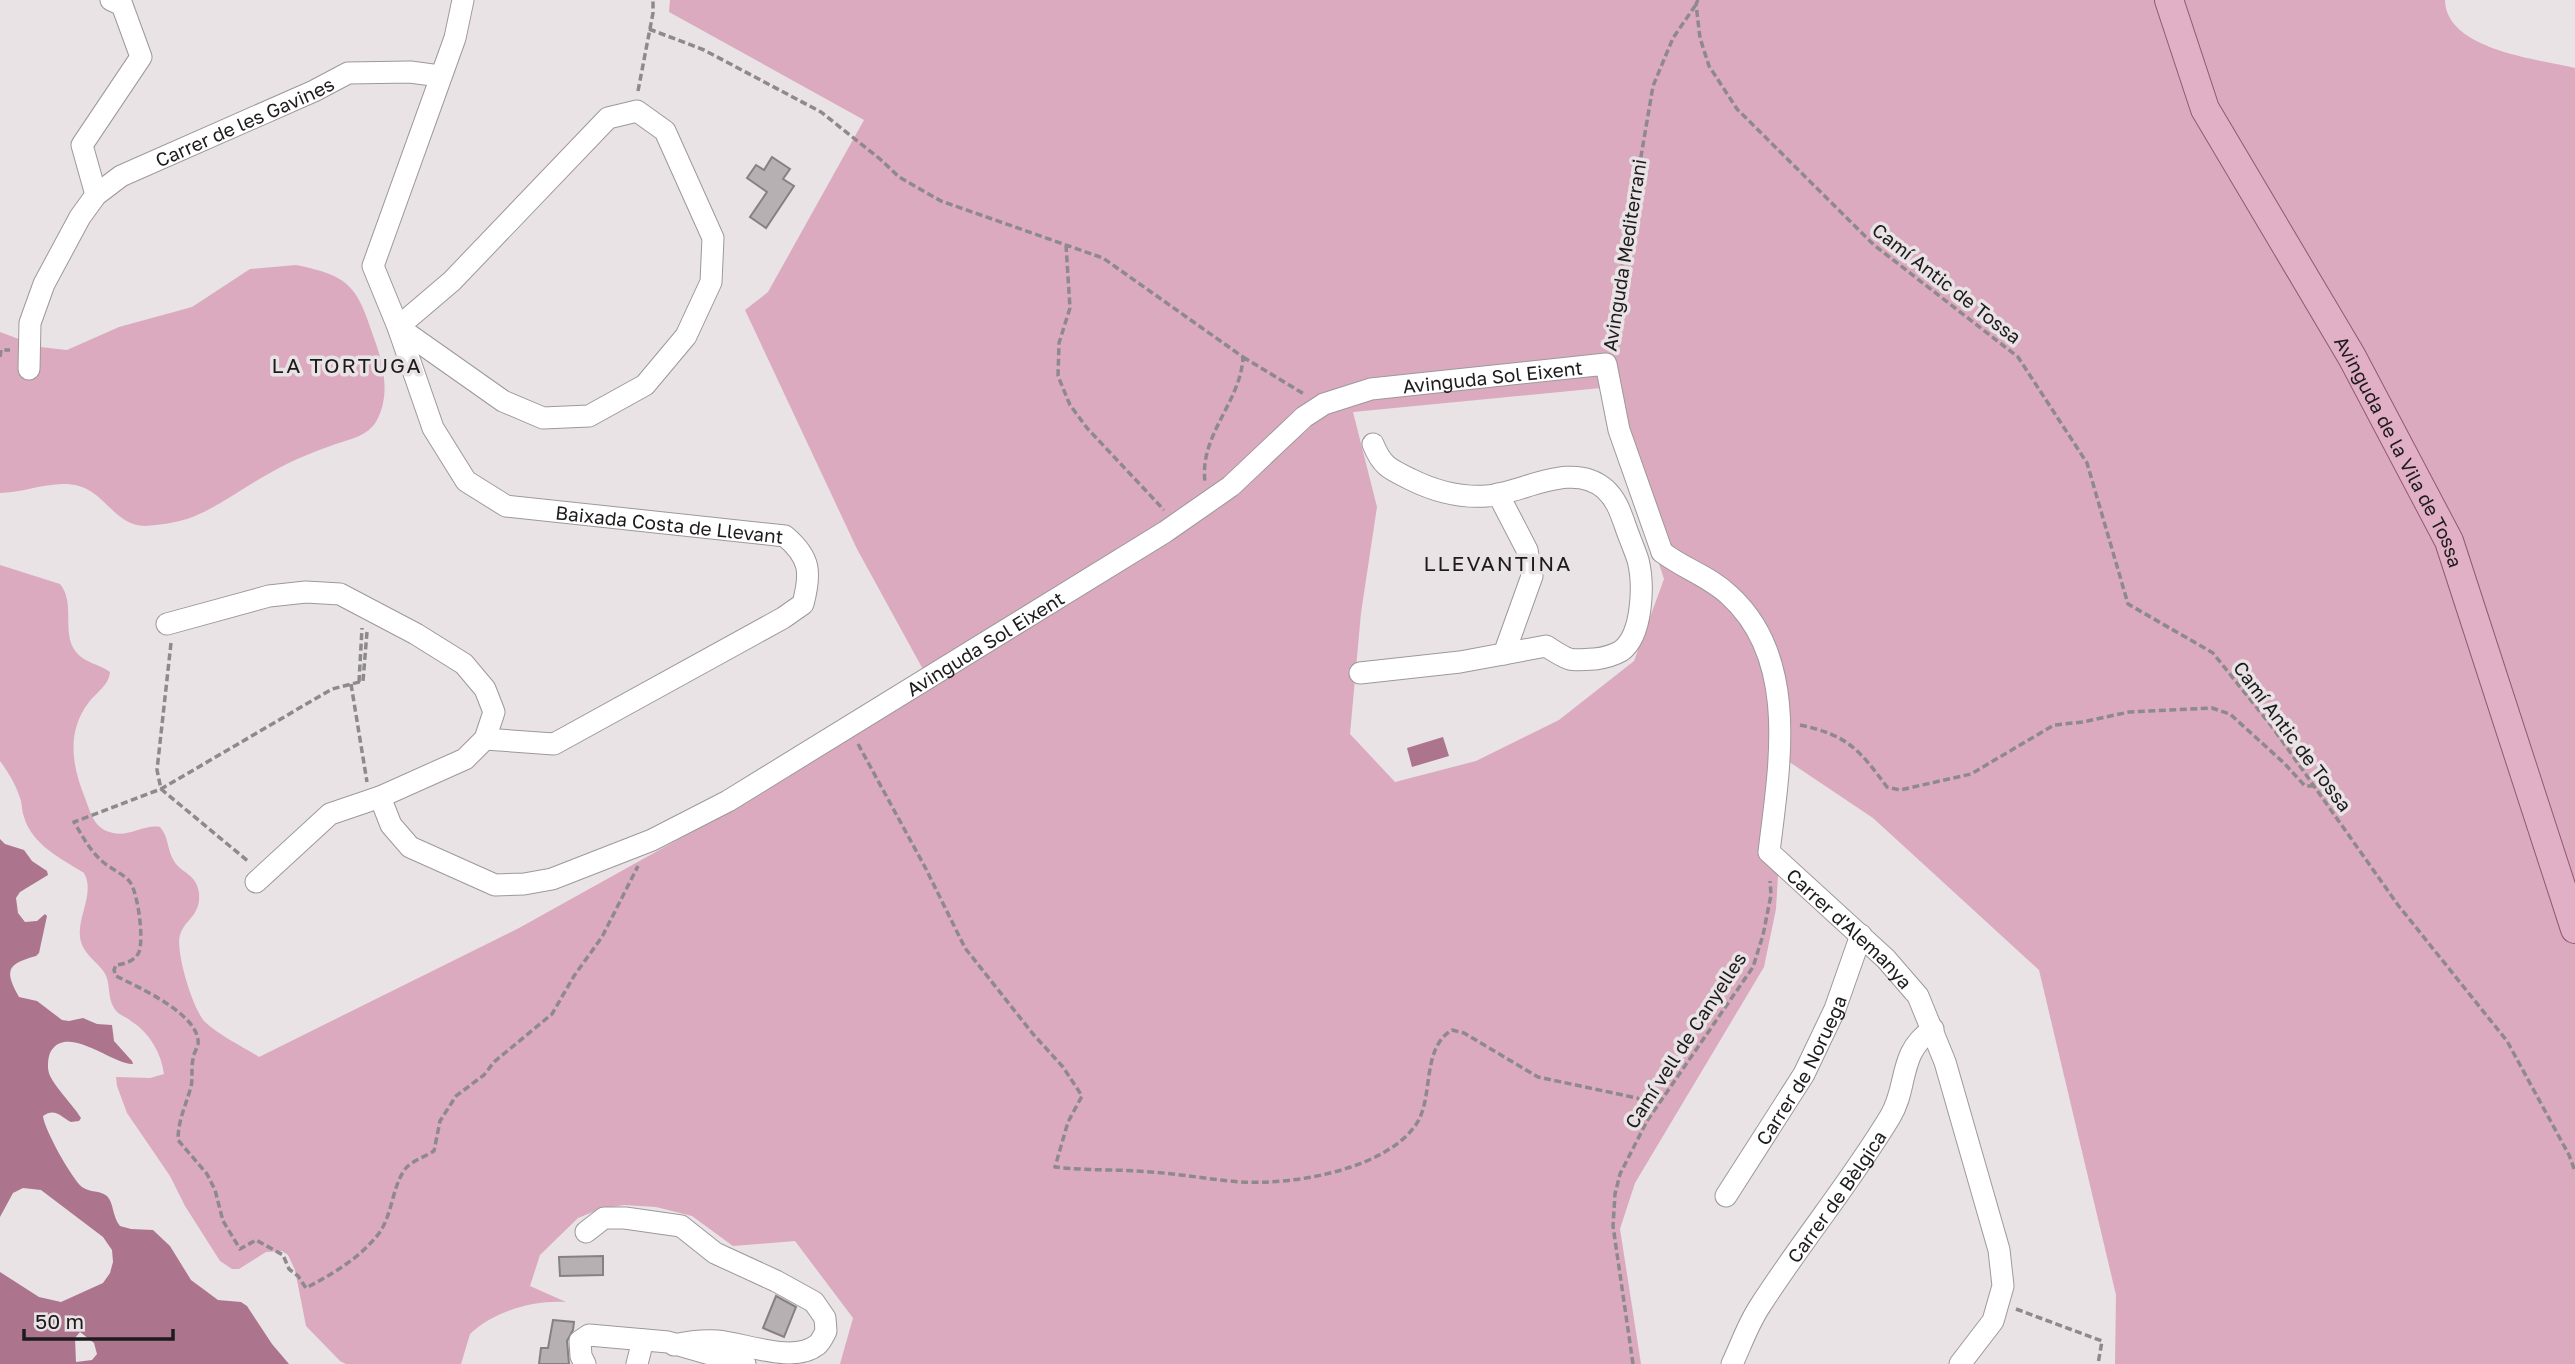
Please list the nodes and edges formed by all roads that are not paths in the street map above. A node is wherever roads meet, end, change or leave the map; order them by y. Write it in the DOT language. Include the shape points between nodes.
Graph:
graph roads {
  1 [pos="111,0"];
  2 [pos="463,0"];
  3 [pos="2169,0"];
  4 [pos="440,76"];
  5 [pos="96,195"];
  6 [pos="398,327"];
  7 [pos="1606,364"];
  8 [pos="29,369"];
  9 [pos="1373,444"];
  10 [pos="1498,494"];
  11 [pos="1662,552"];
  12 [pos="1639,563"];
  13 [pos="167,624"];
  14 [pos="1504,654"];
  15 [pos="1360,673"];
  16 [pos="485,738"];
  17 [pos="373,789"];
  18 [pos="260,878"];
  19 [pos="2575,929"];
  20 [pos="1861,935"];
  21 [pos="1933,1029"];
  22 [pos="1726,1196"];
  23 [pos="586,1232"];
  24 [pos="643,1340"];
  25 [pos="674,1345"];
  26 [pos="585,1364"];
  27 [pos="637,1364"];
  28 [pos="745,1364"];
  29 [pos="1732,1364"];
  30 [pos="1960,1364"];
  1 -- 5 [label="street" via="122,5 141,57 82,145"];
  2 -- 4 [label="street"];
  3 -- 19 [label="main road, Avinguda de la Vila de Tossa" via="2205,108 2352,357 2449,541"];
  4 -- 5 [label="street, Carrer de les Gavines" via="348,73 121,176"];
  4 -- 6 [label="street" via="373,266"];
  5 -- 8 [label="street, Carrer de les Gavines" via="44,284 30,323"];
  6 -- 6 [label="street" via="503,401 543,418 589,416 645,385 686,336 711,282 713,238 665,131 637,111 608,118 452,281"];
  6 -- 16 [label="street, Baixada Costa de Llevant" via="433,428 466,481 506,506 785,536 806,561 809,579 803,604 759,631 554,744"];
  7 -- 11 [label="street, Avinguda Mediterrani" via="1619,430"];
  7 -- 17 [label="street, Avinguda Sol Eixent" via="1371,389 1318,408 1213,500 728,801 652,840 552,879 495,885 410,847 391,825"];
  9 -- 10 [label="street" via="1381,463 1428,488 1456,495"];
  10 -- 12 [label="street" via="1566,477 1596,482 1614,498"];
  10 -- 14 [label="street" via="1527,550 1532,576"];
  11 -- 12 [label="street"];
  11 -- 20 [label="street, Carrer d'Alemanya" via="1731,596 1763,637 1777,690 1780,756 1769,852"];
  12 -- 14 [label="street" via="1641,603 1636,628 1622,650 1570,661 1546,646"];
  13 -- 16 [label="street" via="269,596 340,594 464,664 485,689 494,712"];
  14 -- 15 [label="street"];
  16 -- 17 [label="street" via="465,759"];
  17 -- 18 [label="street" via="330,814"];
  20 -- 21 [label="street, Carrer d'Alemanya" via="1918,996"];
  20 -- 22 [label="street, Carrer de Noruega" via="1835,1009 1804,1074"];
  21 -- 29 [label="street, Carrer de Bèlgica" via="1912,1048 1892,1114 1758,1308"];
  21 -- 30 [label="street, Carrer d'Alemanya" via="1999,1250 2003,1286 1993,1321"];
  23 -- 25 [label="street" via="604,1219 681,1226 715,1254 814,1302 825,1318 826,1331 817,1345 796,1353 719,1341"];
  24 -- 25 [label="street"];
  24 -- 26 [label="street" via="589,1335 580,1341"];
  24 -- 27 [label="street"];
  25 -- 28 [label="street"];
}
